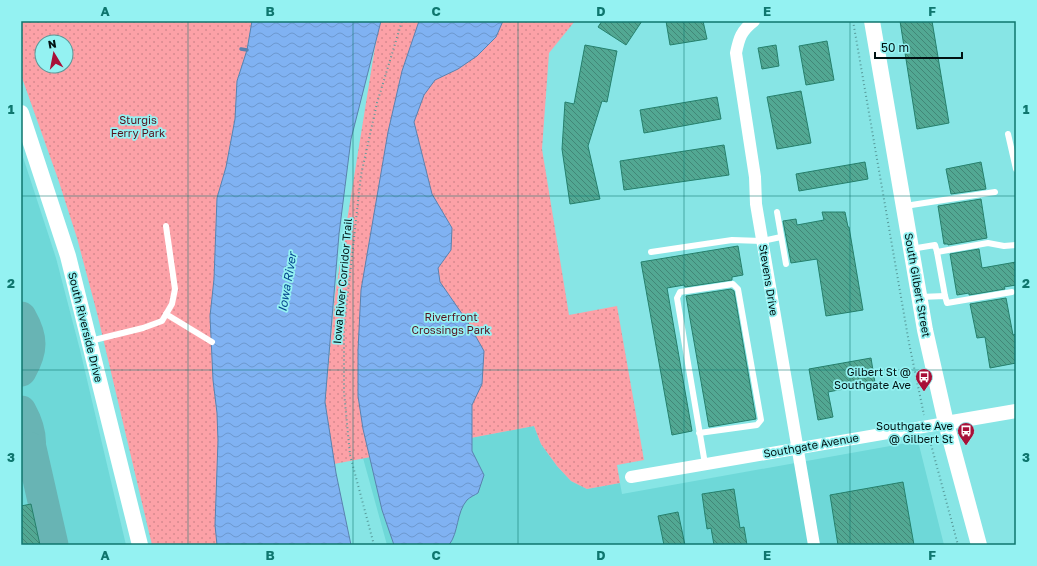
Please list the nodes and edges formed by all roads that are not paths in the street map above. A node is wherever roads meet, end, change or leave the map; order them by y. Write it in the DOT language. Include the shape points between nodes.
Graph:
graph roads {
  1 [pos="754,21"];
  2 [pos="872,21"];
  3 [pos="21,113"];
  4 [pos="1008,134"];
  5 [pos="1016,169"];
  6 [pos="994,192"];
  7 [pos="904,206"];
  8 [pos="777,212"];
  9 [pos="166,226"];
  10 [pos="781,237"];
  11 [pos="762,240"];
  12 [pos="1016,245"];
  13 [pos="911,248"];
  14 [pos="651,252"];
  15 [pos="937,252"];
  16 [pos="786,264"];
  17 [pos="1012,292"];
  18 [pos="945,296"];
  19 [pos="920,297"];
  20 [pos="166,314"];
  21 [pos="90,341"];
  22 [pos="212,342"];
  23 [pos="1016,411"];
  24 [pos="946,423"];
  25 [pos="699,432"];
  26 [pos="796,448"];
  27 [pos="705,464"];
  28 [pos="630,477"];
  29 [pos="140,545"];
  30 [pos="814,545"];
  31 [pos="979,545"];
  1 -- 11 [label="street, Stevens Drive" via="745,28 738,40 736,53"];
  2 -- 7 [label="main road, South Gilbert Street"];
  3 -- 21 [label="main road, South Riverside Drive" via="68,256"];
  4 -- 5 [label="lane"];
  6 -- 7 [label="lane"];
  7 -- 13 [label="main road, South Gilbert Street"];
  8 -- 10 [label="lane"];
  9 -- 20 [label="lane" via="175,289 172,304"];
  10 -- 11 [label="lane"];
  10 -- 16 [label="lane"];
  11 -- 14 [label="lane" via="732,240"];
  11 -- 26 [label="street, Stevens Drive"];
  12 -- 15 [label="lane" via="988,243"];
  13 -- 15 [label="lane" via="935,245"];
  13 -- 19 [label="main road, South Gilbert Street"];
  15 -- 18 [label="lane"];
  17 -- 18 [label="lane" via="947,303"];
  18 -- 19 [label="lane"];
  19 -- 24 [label="main road, South Gilbert Street"];
  20 -- 21 [label="lane" via="162,321 143,328"];
  20 -- 22 [label="lane"];
  21 -- 29 [label="main road, South Riverside Drive"];
  23 -- 24 [label="street, Southgate Avenue"];
  24 -- 26 [label="street, Southgate Avenue"];
  24 -- 31 [label="main road, South Gilbert Street"];
  25 -- 25 [label="lane" via="677,298 680,292 733,284 738,289 761,420 758,425"];
  25 -- 27 [label="lane"];
  26 -- 27 [label="street, Southgate Avenue"];
  26 -- 30 [label="street, Stevens Drive"];
  27 -- 28 [label="street, Southgate Avenue"];
}
